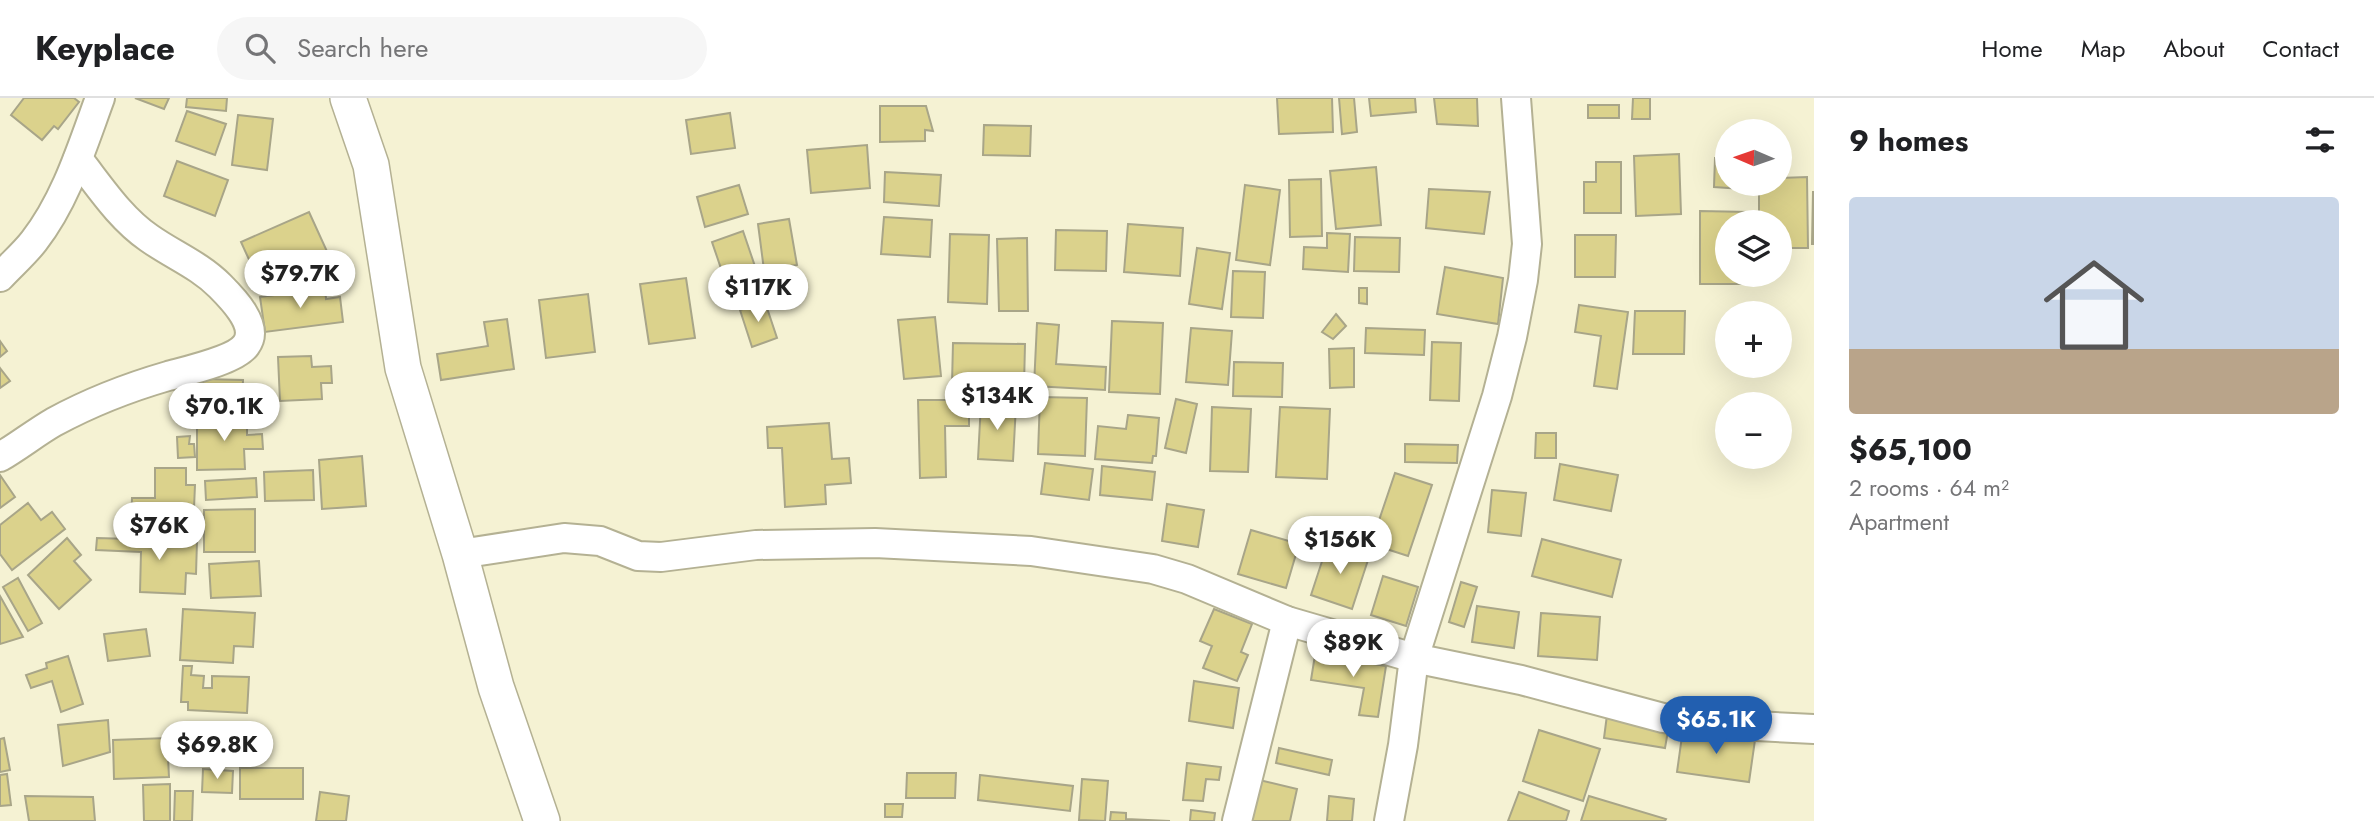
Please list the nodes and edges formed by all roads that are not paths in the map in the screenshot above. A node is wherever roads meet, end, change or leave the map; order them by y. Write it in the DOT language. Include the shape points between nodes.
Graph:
graph roads {
  1 [pos="100,98"];
  2 [pos="348,98"];
  3 [pos="1517,98"];
  4 [pos="78,159"];
  5 [pos="0,277"];
  6 [pos="0,457"];
  7 [pos="460,554"];
  8 [pos="1287,621"];
  9 [pos="1414,658"];
  10 [pos="1814,729"];
  11 [pos="542,821"];
  12 [pos="1237,821"];
  13 [pos="1389,821"];
  1 -- 4 [label="street"];
  2 -- 7 [label="street" via="371,165 403,368"];
  3 -- 9 [label="street" via="1527,244 1512,337"];
  4 -- 5 [label="street" via="53,214"];
  4 -- 6 [label="street" via="130,223 219,285 242,313 249,336 235,355 104,400 54,422"];
  7 -- 8 [label="street" via="564,538 600,541 638,556 661,557 756,545 875,543 1031,551 1153,569"];
  7 -- 11 [label="street" via="496,687"];
  8 -- 9 [label="street"];
  8 -- 12 [label="street"];
  9 -- 10 [label="street" via="1521,680 1663,719"];
  9 -- 13 [label="street"];
}
